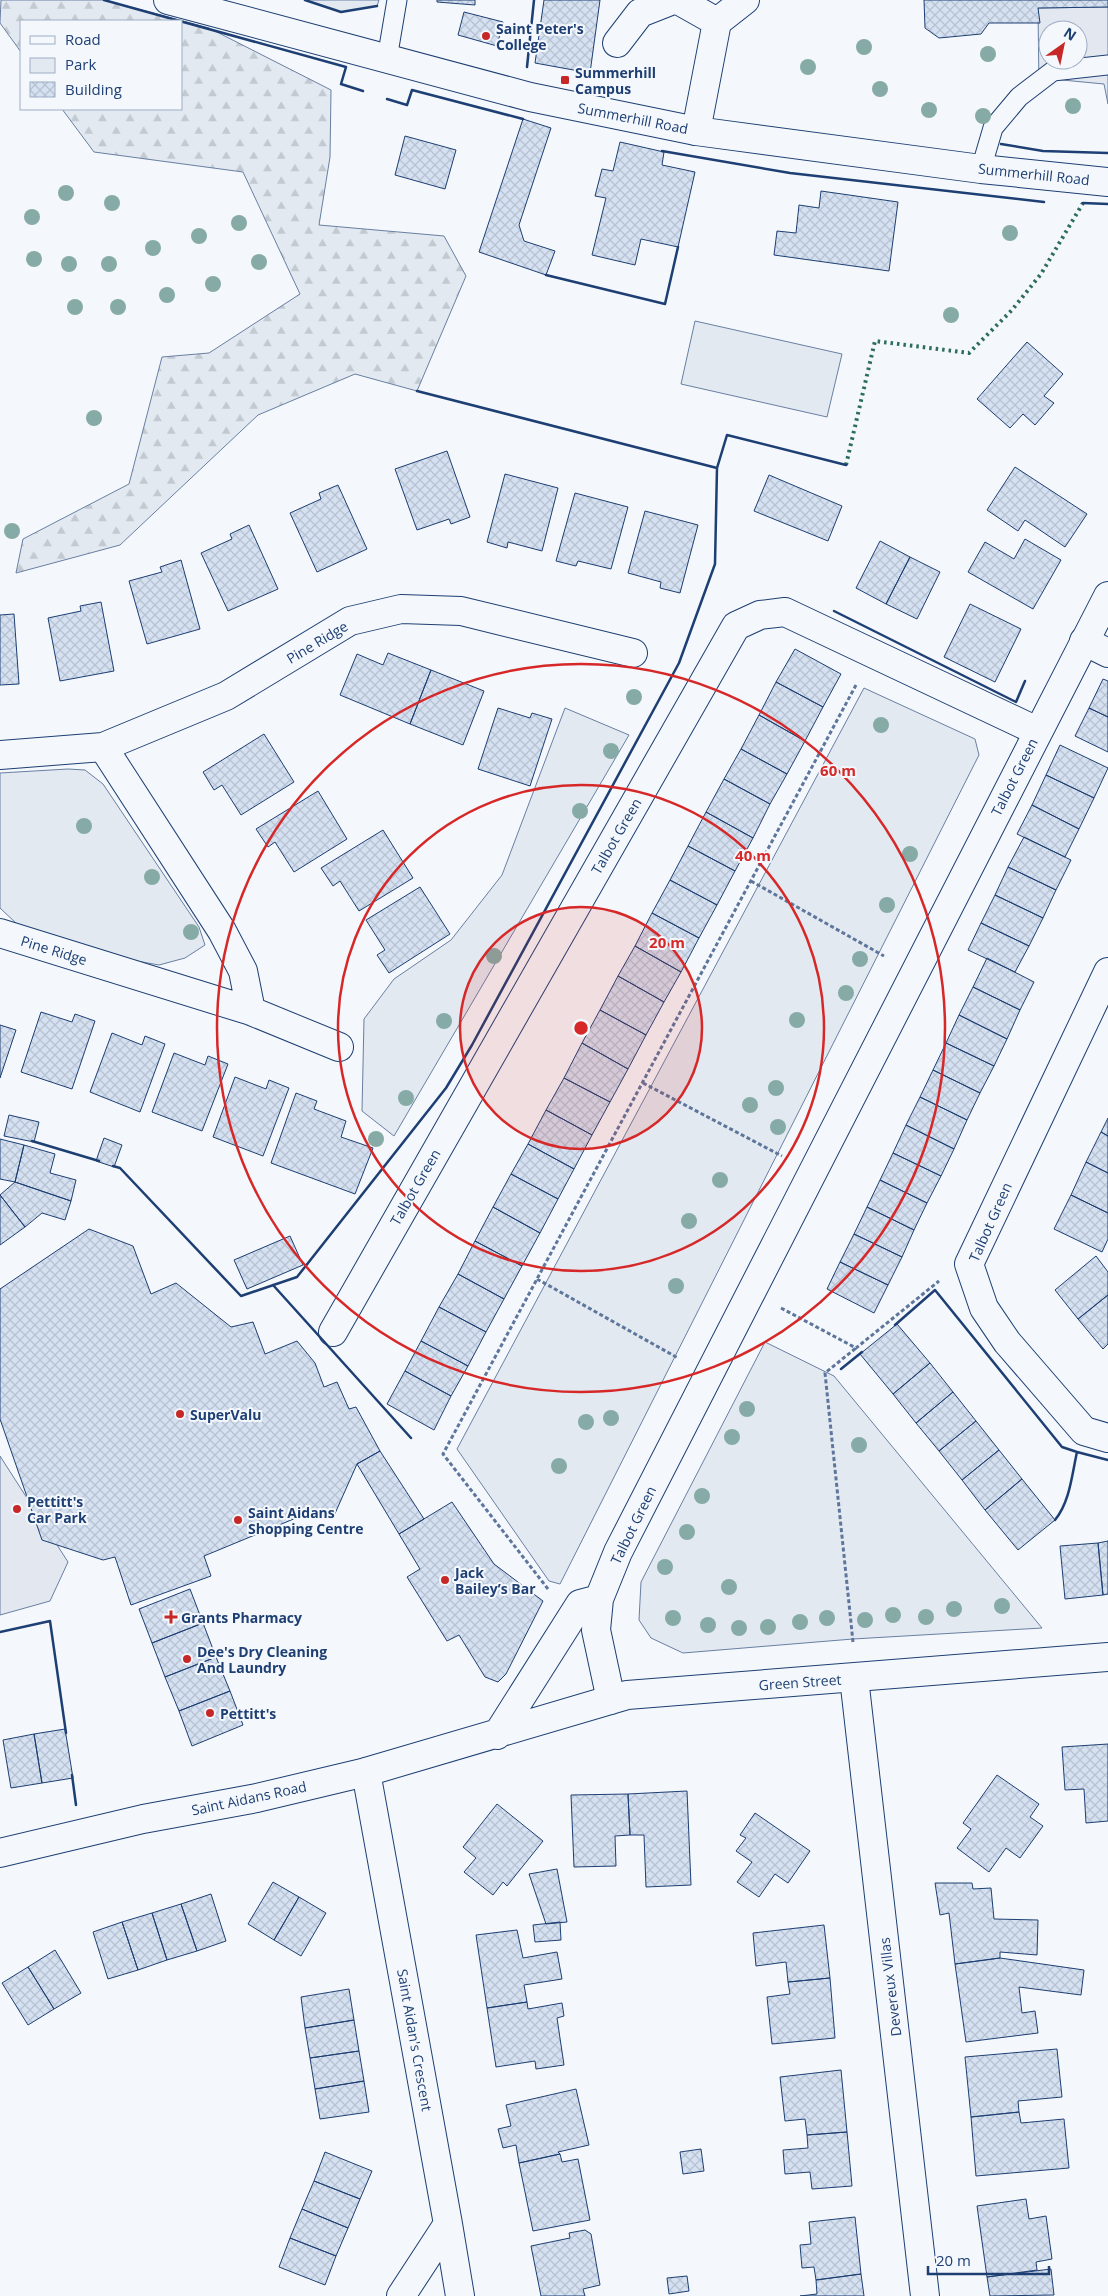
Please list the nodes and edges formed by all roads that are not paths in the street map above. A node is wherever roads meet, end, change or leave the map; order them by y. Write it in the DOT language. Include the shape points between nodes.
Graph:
graph roads {
  1 [pos="168,0"];
  2 [pos="398,0"];
  3 [pos="673,0"];
  4 [pos="678,0"];
  5 [pos="745,0"];
  6 [pos="717,22"];
  7 [pos="617,43"];
  8 [pos="386,59"];
  9 [pos="1108,65"];
  10 [pos="696,131"];
  11 [pos="981,169"];
  12 [pos="1108,182"];
  13 [pos="1108,596"];
  14 [pos="1096,647"];
  15 [pos="634,653"];
  16 [pos="1037,731"];
  17 [pos="103,747"];
  18 [pos="0,755"];
  19 [pos="0,933"];
  20 [pos="1108,972"];
  21 [pos="251,1011"];
  22 [pos="339,1047"];
  23 [pos="333,1332"];
  24 [pos="1108,1438"];
  25 [pos="599,1599"];
  26 [pos="1108,1657"];
  27 [pos="854,1678"];
  28 [pos="611,1700"];
  29 [pos="497,1735"];
  30 [pos="366,1772"];
  31 [pos="0,1853"];
  32 [pos="448,2224"];
  33 [pos="400,2296"];
  34 [pos="460,2296"];
  35 [pos="925,2296"];
  1 -- 8 [label="street, Summerhill Road"];
  2 -- 8 [label="lane"];
  3 -- 7 [label="street" via="640,13"];
  4 -- 6 [label="street"];
  5 -- 6 [label="street"];
  6 -- 10 [label="street"];
  8 -- 10 [label="street, Summerhill Road" via="530,97"];
  9 -- 11 [label="lane" via="1053,71 1019,97 993,128"];
  10 -- 11 [label="street, Summerhill Road"];
  11 -- 12 [label="street, Summerhill Road"];
  13 -- 14 [label="street, Talbot Green"];
  14 -- 16 [label="street, Talbot Green"];
  15 -- 17 [label="street, Pine Ridge" via="461,611 401,609 350,621 226,696"];
  16 -- 23 [label="street, Talbot Green" via="785,612 760,615 736,626"];
  16 -- 25 [label="street, Talbot Green" via="618,1552"];
  17 -- 18 [label="street, Pine Ridge"];
  17 -- 21 [label="street" via="222,931 243,971"];
  19 -- 21 [label="street, Pine Ridge"];
  20 -- 24 [label="street, Talbot Green" via="969,1264 984,1308 1007,1342 1084,1431"];
  21 -- 22 [label="street, Pine Ridge"];
  25 -- 28 [label="street, Talbot Green" via="596,1630"];
  25 -- 29 [label="street" via="580,1604"];
  26 -- 27 [label="street, Green Street"];
  27 -- 28 [label="street, Green Street" via="627,1695"];
  27 -- 35 [label="street, Devereux Villas"];
  28 -- 29 [label="street, Green Street"];
  29 -- 30 [label="street, Saint Aidans Road"];
  30 -- 31 [label="street, Saint Aidans Road"];
  30 -- 32 [label="street, Saint Aidan's Crescent"];
  32 -- 33 [label="street"];
  32 -- 34 [label="street"];
}
